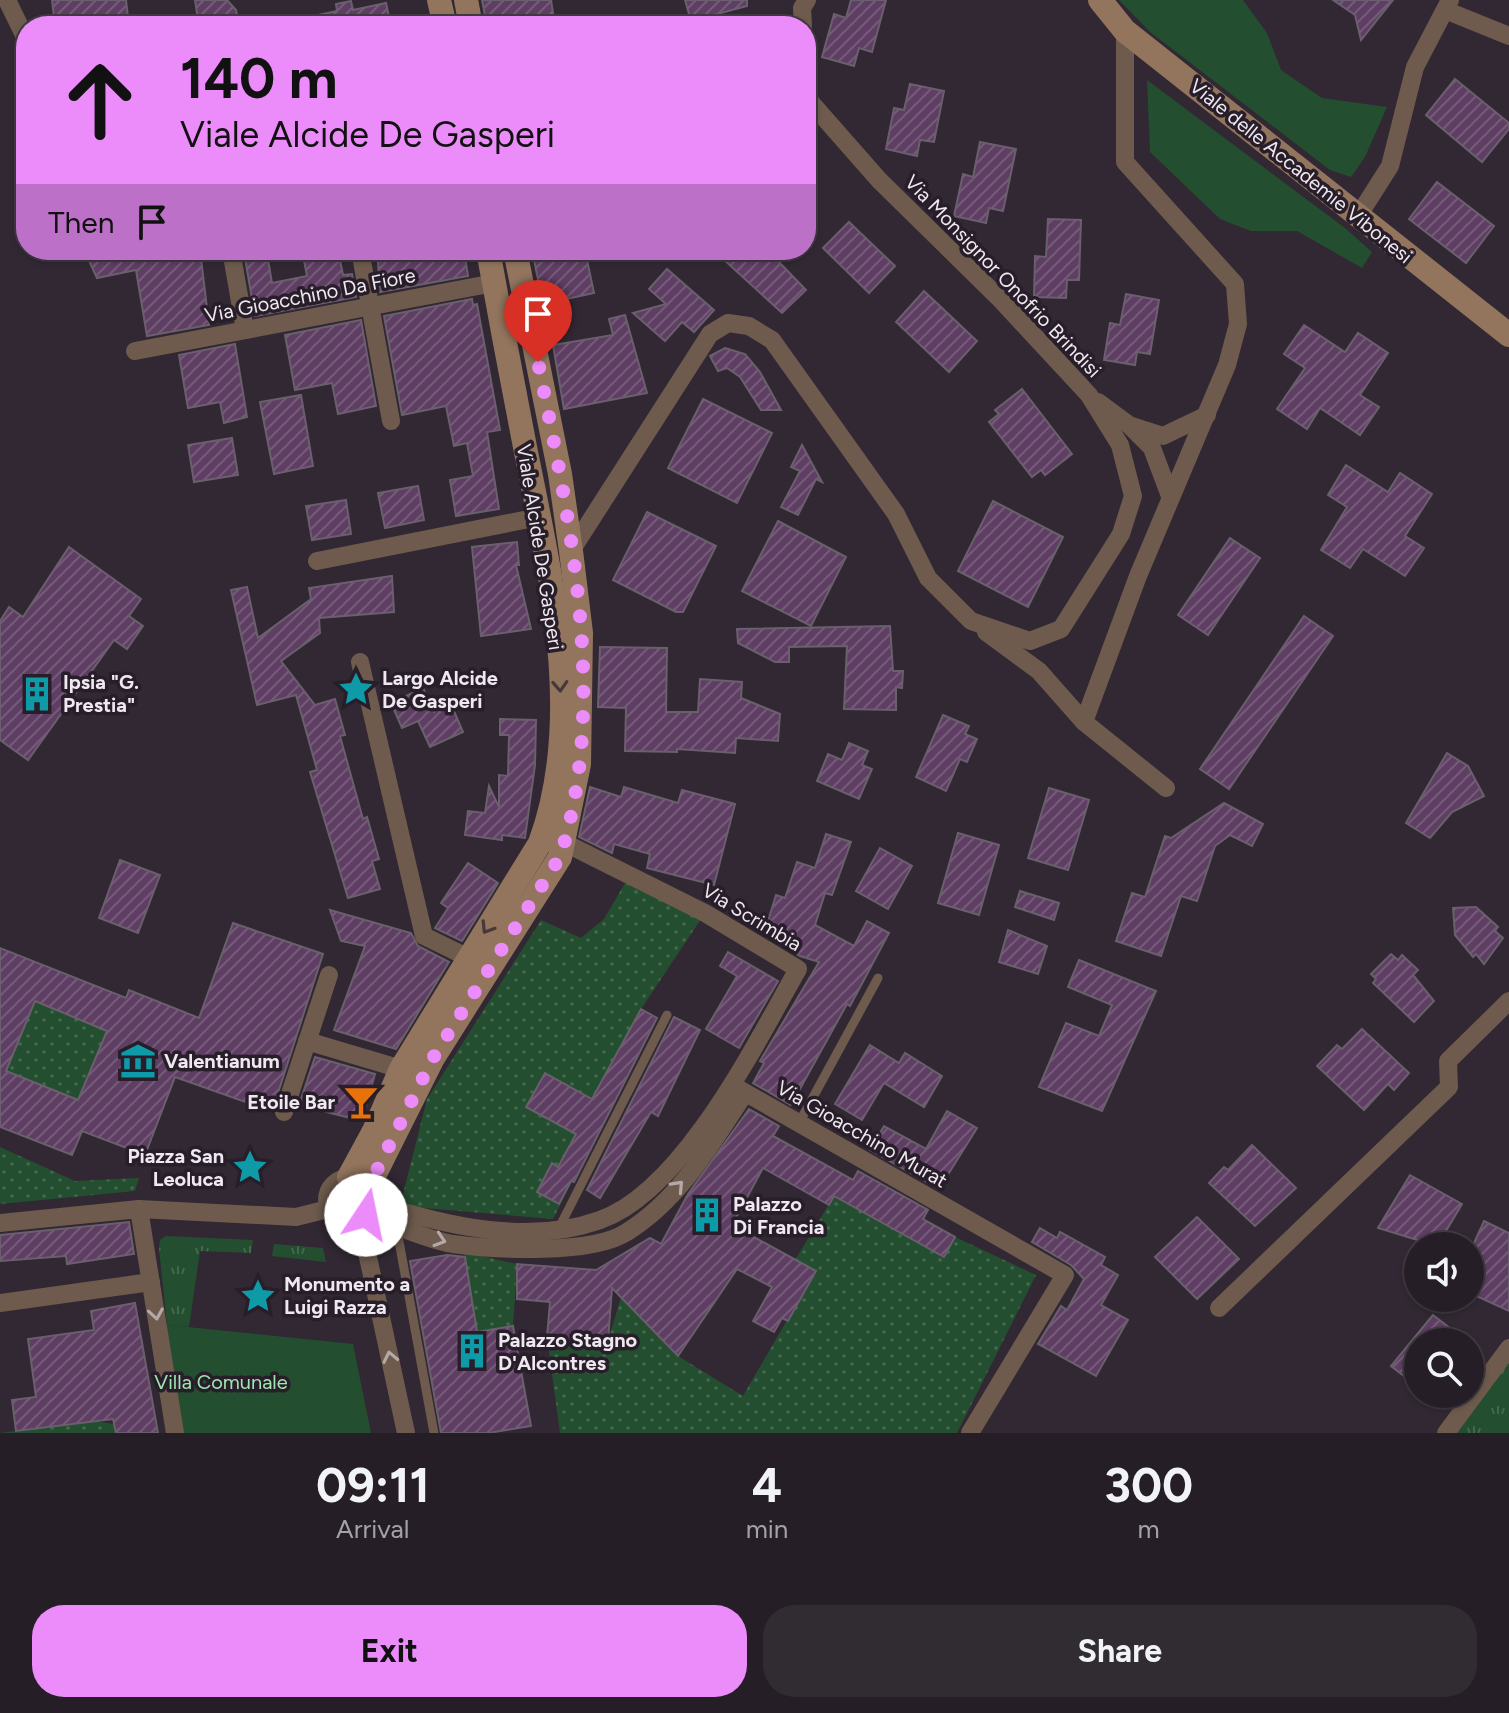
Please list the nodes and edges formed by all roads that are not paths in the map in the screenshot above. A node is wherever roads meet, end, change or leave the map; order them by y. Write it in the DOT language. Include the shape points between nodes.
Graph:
graph roads {
  1 [pos="7,0"];
  2 [pos="1100,0"];
  3 [pos="1447,5"];
  4 [pos="16,18"];
  5 [pos="1125,31"];
  6 [pos="1509,36"];
  7 [pos="816,108"];
  8 [pos="1357,218"];
  9 [pos="233,260"];
  10 [pos="362,260"];
  11 [pos="490,260"];
  12 [pos="517,260"];
  13 [pos="494,283"];
  14 [pos="370,306"];
  15 [pos="245,330"];
  16 [pos="1509,335"];
  17 [pos="135,351"];
  18 [pos="1089,395"];
  19 [pos="1207,415"];
  20 [pos="391,421"];
  21 [pos="1129,425"];
  22 [pos="1170,496"];
  23 [pos="539,517"];
  24 [pos="571,551"];
  25 [pos="317,561"];
  26 [pos="971,621"];
  27 [pos="360,662"];
  28 [pos="1084,722"];
  29 [pos="1166,788"];
  30 [pos="565,843"];
  31 [pos="469,958"];
  32 [pos="329,975"];
  33 [pos="878,978"];
  34 [pos="1509,1001"];
  35 [pos="667,1015"];
  36 [pos="307,1041"];
  37 [pos="401,1069"];
  38 [pos="738,1089"];
  39 [pos="284,1112"];
  40 [pos="799,1123"];
  41 [pos="363,1200"];
  42 [pos="139,1209"];
  43 [pos="328,1209"];
  44 [pos="0,1223"];
  45 [pos="396,1225"];
  46 [pos="558,1230"];
  47 [pos="151,1282"];
  48 [pos="0,1303"];
  49 [pos="1219,1308"];
  50 [pos="1509,1348"];
  51 [pos="175,1433"];
  52 [pos="406,1433"];
  53 [pos="434,1433"];
  54 [pos="970,1433"];
  55 [pos="1446,1433"];
  1 -- 4 [label="street"];
  2 -- 5 [label="main road, Viale delle Accademie Vibonesi"];
  3 -- 6 [label="street"];
  3 -- 8 [label="street" via="1415,67 1390,166"];
  5 -- 8 [label="main road, Viale delle Accademie Vibonesi"];
  5 -- 19 [label="street" via="1125,162 1235,284 1238,324"];
  7 -- 18 [label="street, Via Monsignor Onofrio Brindisi"];
  8 -- 16 [label="main road, Viale delle Accademie Vibonesi"];
  9 -- 15 [label="street"];
  10 -- 14 [label="street"];
  11 -- 13 [label="main road, Viale Alcide De Gasperi"];
  12 -- 24 [label="main road, Viale Alcide De Gasperi"];
  13 -- 14 [label="street, Via Gioacchino Da Fiore"];
  13 -- 23 [label="main road, Viale Alcide De Gasperi"];
  14 -- 15 [label="street, Via Gioacchino Da Fiore"];
  14 -- 20 [label="street"];
  15 -- 17 [label="street, Via Gioacchino Da Fiore"];
  18 -- 21 [label="street"];
  18 -- 26 [label="street, Via Monsignor Onofrio Brindisi" via="1120,445 1133,496 1121,534 1061,629 1030,641"];
  19 -- 21 [label="street" via="1163,436"];
  19 -- 22 [label="street"];
  21 -- 22 [label="street" via="1152,448"];
  22 -- 28 [label="street"];
  23 -- 25 [label="street"];
  23 -- 31 [label="main road, Viale Alcide De Gasperi, one-way" via="560,684 556,776 540,843"];
  24 -- 26 [label="street, Via Monsignor Onofrio Brindisi" via="710,334 728,323 749,326 772,340 896,514 928,578"];
  24 -- 30 [label="main road, Viale Alcide De Gasperi" via="581,633 582,724"];
  26 -- 28 [label="street" via="1039,671"];
  27 -- 31 [label="street" via="424,936"];
  28 -- 29 [label="street"];
  30 -- 38 [label="street, Via Scrimbia" via="705,913 798,969"];
  30 -- 41 [label="main road, Viale Alcide De Gasperi" via="433,1058"];
  31 -- 37 [label="main road, Viale Alcide De Gasperi"];
  32 -- 36 [label="street"];
  33 -- 40 [label="lane"];
  34 -- 49 [label="street" via="1448,1061 1449,1087"];
  35 -- 46 [label="lane"];
  36 -- 37 [label="street"];
  36 -- 39 [label="street"];
  37 -- 41 [label="main road, Viale Alcide De Gasperi"];
  38 -- 40 [label="street, Via Gioacchino Murat"];
  45 -- 38 [label="street, Via Gioacchino Murat, one-way" via="452,1244 563,1250 606,1242 626,1233 682,1184"];
  38 -- 46 [label="street" via="637,1199 601,1220"];
  40 -- 54 [label="street, Via Gioacchino Murat" via="1065,1275"];
  41 -- 43 [label="street" via="338,1220"];
  41 -- 43 [label="street" via="330,1187"];
  41 -- 45 [label="street, Via Gioacchino Murat"];
  41 -- 46 [label="street" via="426,1220 501,1230"];
  52 -- 41 [label="street, one-way"];
  42 -- 43 [label="street" via="296,1217"];
  42 -- 44 [label="street"];
  42 -- 47 [label="street"];
  45 -- 53 [label="lane"];
  47 -- 48 [label="street"];
  47 -- 51 [label="street, one-way"];
  50 -- 55 [label="street"];
}
